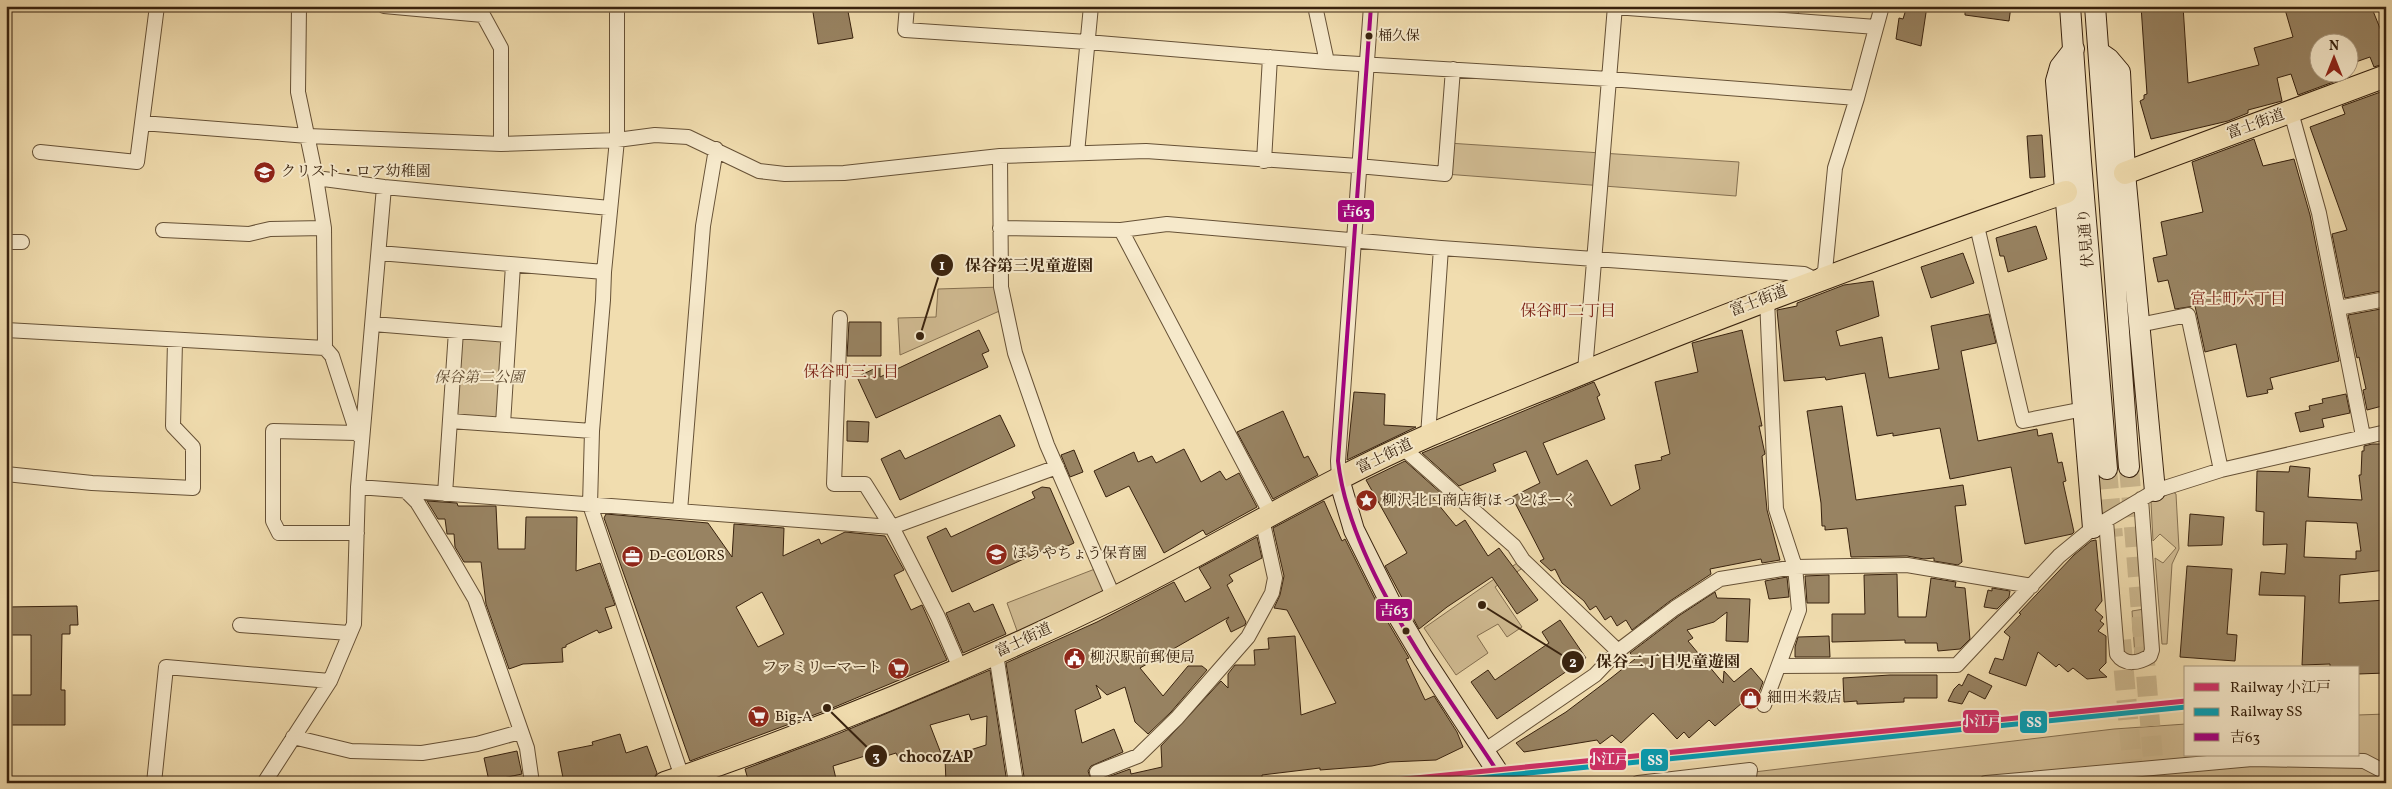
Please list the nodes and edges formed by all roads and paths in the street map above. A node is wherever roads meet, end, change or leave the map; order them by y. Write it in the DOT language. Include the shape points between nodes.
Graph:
graph roads {
  1 [pos="157,6"];
  2 [pos="299,6"];
  3 [pos="384,6"];
  4 [pos="617,6"];
  5 [pos="907,6"];
  6 [pos="1091,6"];
  7 [pos="1314,6"];
  8 [pos="1371,6"];
  9 [pos="1882,6"];
  10 [pos="2070,6"];
  11 [pos="2095,6"];
  12 [pos="1615,7"];
  13 [pos="1876,27"];
  14 [pos="1087,42"];
  15 [pos="2074,49"];
  16 [pos="2099,52"];
  17 [pos="1270,57"];
  18 [pos="1327,62"];
  19 [pos="1367,64"];
  20 [pos="1453,69"];
  21 [pos="2386,76"];
  22 [pos="1609,79"];
  23 [pos="1857,98"];
  24 [pos="2291,112"];
  25 [pos="142,123"];
  26 [pos="308,136"];
  27 [pos="617,140"];
  28 [pos="501,144"];
  29 [pos="716,149"];
  30 [pos="40,152"];
  31 [pos="1077,153"];
  32 [pos="1000,156"];
  33 [pos="1264,161"];
  34 [pos="1358,166"];
  35 [pos="2126,174"];
  36 [pos="316,178"];
  37 [pos="384,187"];
  38 [pos="2066,192"];
  39 [pos="610,208"];
  40 [pos="1976,222"];
  41 [pos="324,228"];
  42 [pos="1000,228"];
  43 [pos="163,230"];
  44 [pos="1121,230"];
  45 [pos="1354,240"];
  46 [pos="6,242"];
  47 [pos="22,242"];
  48 [pos="1441,248"];
  49 [pos="379,253"];
  50 [pos="1595,258"];
  51 [pos="513,265"];
  52 [pos="604,272"];
  53 [pos="1816,280"];
  54 [pos="1767,299"];
  55 [pos="2386,299"];
  56 [pos="2338,308"];
  57 [pos="840,318"];
  58 [pos="373,324"];
  59 [pos="2139,325"];
  60 [pos="6,330"];
  61 [pos="456,331"];
  62 [pos="508,335"];
  63 [pos="175,341"];
  64 [pos="325,348"];
  65 [pos="1586,371"];
  66 [pos="2084,408"];
  67 [pos="450,421"];
  68 [pos="503,424"];
  69 [pos="592,431"];
  70 [pos="2386,432"];
  71 [pos="360,436"];
  72 [pos="1428,436"];
  73 [pos="2364,436"];
  74 [pos="1403,448"];
  75 [pos="1057,467"];
  76 [pos="2129,467"];
  77 [pos="2107,469"];
  78 [pos="2221,470"];
  79 [pos="6,474"];
  80 [pos="1339,479"];
  81 [pos="358,487"];
  82 [pos="406,491"];
  83 [pos="445,494"];
  84 [pos="2148,495"];
  85 [pos="590,505"];
  86 [pos="680,511"];
  87 [pos="1265,513"];
  88 [pos="2099,524"];
  89 [pos="892,526"];
  90 [pos="357,533"];
  91 [pos="1795,567"];
  92 [pos="2032,586"];
  93 [pos="1114,598"];
  94 [pos="240,625"];
  95 [pos="349,633"];
  96 [pos="1618,651"];
  97 [pos="996,654"];
  98 [pos="1779,666"];
  99 [pos="960,668"];
  100 [pos="330,681"];
  101 [pos="1764,705"];
  102 [pos="520,732"];
  103 [pos="293,737"];
  104 [pos="1484,751"];
  105 [pos="2386,772"];
  106 [pos="673,780"];
  107 [pos="1673,781"];
  108 [pos="154,783"];
  109 [pos="264,783"];
  110 [pos="532,783"];
  111 [pos="1016,783"];
  112 [pos="1100,783"];
  113 [pos="1505,783"];
  114 [pos="1638,783"];
  115 [pos="1748,783"];
  116 [pos="1986,783"];
  1 -- 25 [label="street"];
  2 -- 26 [label="street" via="298,92"];
  3 -- 28 [label="street" via="483,15 500,48"];
  4 -- 27 [label="street"];
  5 -- 14 [label="street" via="905,30"];
  6 -- 14 [label="street"];
  7 -- 18 [label="street"];
  8 -- 19 [label="street"];
  9 -- 13 [label="street"];
  10 -- 15 [label="main road, 伏見通り"];
  11 -- 16 [label="main road, 伏見通り"];
  12 -- 13 [label="street"];
  12 -- 22 [label="street"];
  13 -- 23 [label="street"];
  14 -- 17 [label="street"];
  14 -- 31 [label="street"];
  15 -- 38 [label="main road" via="2060,67 2056,81"];
  15 -- 77 [label="main road, 伏見通り"];
  16 -- 35 [label="main road" via="2109,58 2120,72"];
  16 -- 76 [label="main road, 伏見通り"];
  17 -- 18 [label="street"];
  17 -- 33 [label="street"];
  18 -- 19 [label="street"];
  19 -- 20 [label="street"];
  19 -- 34 [label="street"];
  20 -- 22 [label="street"];
  20 -- 34 [label="street" via="1445,174"];
  21 -- 24 [label="main road, 富士街道"];
  22 -- 23 [label="street"];
  22 -- 50 [label="street"];
  23 -- 53 [label="street" via="1835,168 1825,271"];
  24 -- 35 [label="main road, 富士街道"];
  24 -- 56 [label="street" via="2319,213"];
  25 -- 26 [label="street"];
  25 -- 30 [label="street" via="137,162"];
  26 -- 28 [label="street"];
  26 -- 36 [label="street"];
  27 -- 28 [label="street"];
  27 -- 29 [label="street" via="655,135 688,137"];
  27 -- 39 [label="street"];
  29 -- 32 [label="street" via="759,171 785,174 844,173"];
  29 -- 86 [label="street" via="703,226"];
  31 -- 32 [label="street"];
  31 -- 33 [label="street" via="1146,151"];
  32 -- 42 [label="street"];
  33 -- 34 [label="street"];
  34 -- 45 [label="street"];
  35 -- 59 [label="main road"];
  36 -- 37 [label="street"];
  36 -- 41 [label="street"];
  37 -- 39 [label="street"];
  37 -- 49 [label="street"];
  38 -- 40 [label="main road, 富士街道"];
  38 -- 66 [label="main road"];
  39 -- 52 [label="street"];
  40 -- 53 [label="main road, 富士街道"];
  40 -- 66 [label="street" via="2023,421"];
  41 -- 43 [label="street" via="270,228 249,234"];
  41 -- 64 [label="street"];
  42 -- 44 [label="street"];
  42 -- 75 [label="street" via="1001,287 1014,353"];
  44 -- 45 [label="street" via="1167,224"];
  44 -- 87 [label="street"];
  45 -- 48 [label="street"];
  45 -- 80 [label="street"];
  46 -- 47 [label="street"];
  48 -- 50 [label="street"];
  48 -- 72 [label="street"];
  49 -- 51 [label="street"];
  49 -- 58 [label="street"];
  50 -- 53 [label="street" via="1804,274"];
  50 -- 65 [label="street"];
  51 -- 52 [label="street"];
  51 -- 62 [label="street"];
  52 -- 69 [label="street"];
  53 -- 54 [label="main road, 富士街道"];
  54 -- 65 [label="main road, 富士街道"];
  54 -- 91 [label="street" via="1776,509"];
  55 -- 56 [label="street"];
  56 -- 73 [label="street"];
  57 -- 89 [label="street" via="834,484 865,484"];
  58 -- 61 [label="street"];
  58 -- 71 [label="street"];
  59 -- 78 [label="street" via="2188,315"];
  59 -- 84 [label="main road"];
  60 -- 63 [label="street"];
  61 -- 62 [label="street"];
  61 -- 67 [label="street"];
  62 -- 68 [label="street"];
  63 -- 64 [label="street"];
  63 -- 79 [label="street" via="173,426 193,447 193,488 92,483"];
  64 -- 71 [label="street" via="332,356"];
  65 -- 72 [label="main road, 富士街道"];
  66 -- 88 [label="main road"];
  67 -- 68 [label="street"];
  67 -- 83 [label="street"];
  68 -- 69 [label="street"];
  69 -- 85 [label="street"];
  70 -- 73 [label="street"];
  71 -- 81 [label="street"];
  71 -- 90 [label="street" via="273,431 274,521 279,533"];
  72 -- 74 [label="main road, 富士街道"];
  73 -- 78 [label="street"];
  74 -- 80 [label="main road, 富士街道"];
  74 -- 96 [label="street" via="1514,546 1522,560"];
  75 -- 89 [label="street"];
  75 -- 93 [label="street"];
  78 -- 84 [label="street"];
  80 -- 87 [label="main road, 富士街道"];
  80 -- 104 [label="main road" via="1354,530 1391,604"];
  81 -- 82 [label="street"];
  81 -- 90 [label="street"];
  82 -- 83 [label="street"];
  82 -- 102 [label="street" via="448,550 475,599"];
  83 -- 85 [label="street"];
  84 -- 88 [label="street"];
  84 -- 88 [label="street" via="2152,650 2150,656 2137,662 2126,662 2117,654"];
  85 -- 86 [label="street"];
  85 -- 106 [label="street"];
  86 -- 89 [label="street"];
  87 -- 93 [label="main road, 富士街道"];
  87 -- 112 [label="street" via="1275,578 1272,593 1248,637 1177,718 1138,756 1097,772"];
  88 -- 92 [label="street" via="2059,556"];
  89 -- 99 [label="street" via="938,616"];
  90 -- 95 [label="street" via="354,624"];
  91 -- 92 [label="street" via="1907,564"];
  91 -- 96 [label="street" via="1720,579"];
  91 -- 98 [label="street" via="1799,610"];
  92 -- 98 [label="street" via="1957,666"];
  93 -- 97 [label="main road, 富士街道"];
  94 -- 95 [label="street"];
  95 -- 100 [label="street"];
  96 -- 104 [label="street" via="1595,675"];
  97 -- 99 [label="main road, 富士街道"];
  97 -- 111 [label="street"];
  98 -- 101 [label="street"];
  99 -- 106 [label="main road, 富士街道" via="815,728"];
  100 -- 103 [label="street"];
  100 -- 108 [label="street" via="166,667"];
  102 -- 103 [label="street" via="477,744 422,753 350,751"];
  102 -- 110 [label="street" via="527,748"];
  103 -- 109 [label="street"];
  104 -- 113 [label="main road"];
  105 -- 116 [label="street" via="2364,761 2252,759"];
  107 -- 114 [label="street"];
  107 -- 115 [label="street" via="1750,770"];
}
